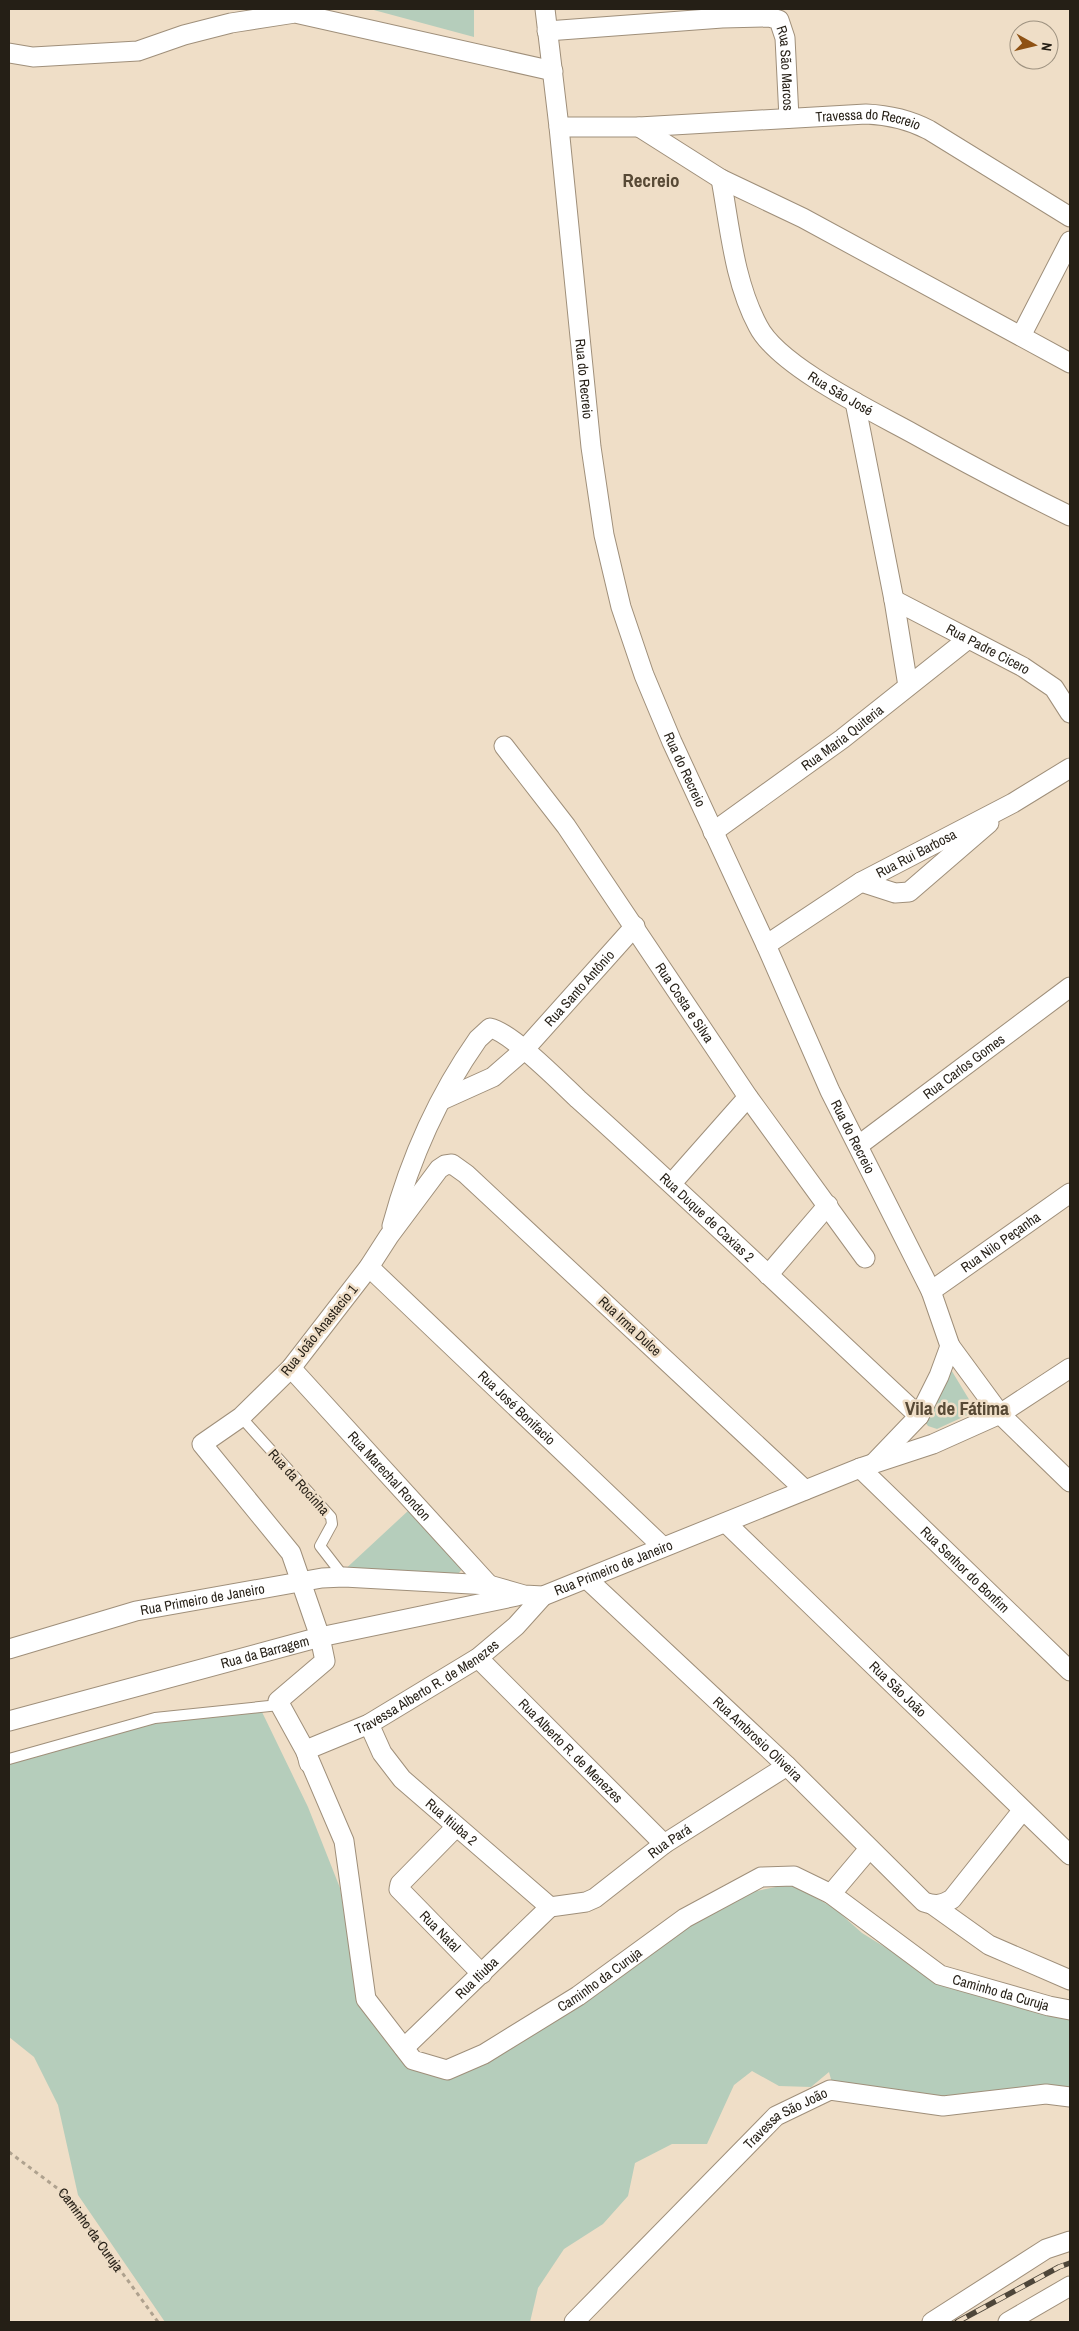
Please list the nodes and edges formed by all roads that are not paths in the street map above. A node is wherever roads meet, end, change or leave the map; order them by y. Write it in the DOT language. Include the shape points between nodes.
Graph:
graph roads {
  1 [pos="544,9"];
  2 [pos="547,31"];
  3 [pos="9,53"];
  4 [pos="553,71"];
  5 [pos="789,118"];
  6 [pos="559,127"];
  7 [pos="639,127"];
  8 [pos="720,179"];
  9 [pos="1070,217"];
  10 [pos="1070,241"];
  11 [pos="1021,336"];
  12 [pos="1070,363"];
  13 [pos="855,402"];
  14 [pos="1070,516"];
  15 [pos="894,600"];
  16 [pos="968,639"];
  17 [pos="908,686"];
  18 [pos="1070,713"];
  19 [pos="504,746"];
  20 [pos="1070,768"];
  21 [pos="1013,802"];
  22 [pos="713,832"];
  23 [pos="861,882"];
  24 [pos="635,926"];
  25 [pos="766,945"];
  26 [pos="1070,987"];
  27 [pos="490,1028"];
  28 [pos="524,1050"];
  29 [pos="748,1097"];
  30 [pos="442,1100"];
  31 [pos="859,1145"];
  32 [pos="452,1164"];
  33 [pos="672,1183"];
  34 [pos="1070,1193"];
  35 [pos="828,1205"];
  36 [pos="389,1236"];
  37 [pos="865,1258"];
  38 [pos="369,1267"];
  39 [pos="768,1275"];
  40 [pos="931,1291"];
  41 [pos="950,1346"];
  42 [pos="291,1368"];
  43 [pos="1070,1368"];
  44 [pos="1000,1414"];
  45 [pos="919,1416"];
  46 [pos="241,1417"];
  47 [pos="867,1466"];
  48 [pos="1070,1482"];
  49 [pos="806,1490"];
  50 [pos="726,1523"];
  51 [pos="663,1547"];
  52 [pos="344,1577"];
  53 [pos="587,1579"];
  54 [pos="302,1581"];
  55 [pos="489,1585"];
  56 [pos="524,1595"];
  57 [pos="543,1596"];
  58 [pos="320,1637"];
  59 [pos="9,1649"];
  60 [pos="478,1658"];
  61 [pos="1070,1671"];
  62 [pos="279,1705"];
  63 [pos="9,1721"];
  64 [pos="369,1724"];
  65 [pos="9,1759"];
  66 [pos="309,1763"];
  67 [pos="787,1766"];
  68 [pos="1022,1811"];
  69 [pos="456,1827"];
  70 [pos="664,1844"];
  71 [pos="869,1849"];
  72 [pos="1070,1855"];
  73 [pos="832,1894"];
  74 [pos="929,1904"];
  75 [pos="550,1907"];
  76 [pos="482,1974"];
  77 [pos="1070,1980"];
  78 [pos="1070,2010"];
  79 [pos="404,2048"];
  80 [pos="1070,2097"];
  81 [pos="1070,2242"];
  82 [pos="1070,2286"];
  83 [pos="574,2322"];
  84 [pos="932,2322"];
  85 [pos="1008,2322"];
  1 -- 2 [label="street, Rua do Recreio"];
  2 -- 4 [label="street, Rua do Recreio"];
  2 -- 5 [label="street, Rua São Marcos" via="722,18 768,17 778,20 785,38"];
  3 -- 4 [label="street" via="33,57 138,52 184,35 231,23 295,13"];
  4 -- 6 [label="street, Rua do Recreio"];
  5 -- 7 [label="street, Travessa do Recreio"];
  5 -- 9 [label="street, Travessa do Recreio" via="866,114 906,119"];
  6 -- 7 [label="street"];
  6 -- 22 [label="street, Rua do Recreio" via="591,447 604,535 621,608 644,675"];
  7 -- 8 [label="street"];
  8 -- 11 [label="street" via="803,218"];
  8 -- 13 [label="street, Rua São José" via="742,291 758,328 780,352 803,370"];
  10 -- 11 [label="street"];
  11 -- 12 [label="street"];
  13 -- 14 [label="street, Rua São José"];
  13 -- 15 [label="street"];
  15 -- 16 [label="street, Rua Padre Cicero"];
  15 -- 17 [label="street"];
  16 -- 17 [label="street, Rua Maria Quiteria"];
  16 -- 18 [label="street, Rua Padre Cicero" via="1023,667 1054,688"];
  17 -- 22 [label="street, Rua Maria Quiteria" via="842,739"];
  19 -- 24 [label="street, Rua Costa e Silva" via="566,826"];
  20 -- 21 [label="street, Rua Rui Barbosa"];
  21 -- 23 [label="street, Rua Rui Barbosa"];
  21 -- 23 [label="street" via="908,892 895,894"];
  22 -- 25 [label="street, Rua do Recreio"];
  23 -- 25 [label="street, Rua Rui Barbosa"];
  24 -- 28 [label="street, Rua Santo Antônio"];
  24 -- 29 [label="street, Rua Costa e Silva"];
  25 -- 31 [label="street, Rua do Recreio" via="830,1091"];
  26 -- 31 [label="street, Rua Carlos Gomes"];
  27 -- 28 [label="street, Rua Duque de Caxias 2"];
  27 -- 30 [label="street, Rua João Anastacio 1" via="471,1048"];
  28 -- 30 [label="street" via="494,1077"];
  28 -- 33 [label="street, Rua Duque de Caxias 2"];
  29 -- 33 [label="street"];
  29 -- 35 [label="street, Rua Costa e Silva"];
  30 -- 36 [label="street, Rua João Anastacio 1" via="418,1146 402,1187"];
  31 -- 40 [label="street, Rua do Recreio"];
  32 -- 36 [label="street, Rua João Anastacio 1" via="439,1169"];
  32 -- 49 [label="street, Rua Irma Dulce"];
  33 -- 39 [label="street, Rua Duque de Caxias 2"];
  34 -- 40 [label="street, Rua Nilo Peçanha"];
  35 -- 37 [label="street, Rua Costa e Silva"];
  35 -- 39 [label="street"];
  36 -- 38 [label="street, Rua João Anastacio 1"];
  38 -- 42 [label="street, Rua João Anastacio 1"];
  38 -- 51 [label="street, Rua José Bonifacio"];
  39 -- 45 [label="street, Rua Duque de Caxias 2"];
  40 -- 41 [label="street, Rua do Recreio"];
  41 -- 44 [label="street, Rua do Recreio"];
  41 -- 45 [label="street"];
  42 -- 46 [label="street, Rua João Anastacio 1"];
  42 -- 55 [label="street, Rua Marechal Rondon"];
  43 -- 44 [label="street, Rua Primeiro de Janeiro"];
  44 -- 47 [label="street, Rua Primeiro de Janeiro" via="933,1444"];
  44 -- 48 [label="street, Rua do Recreio"];
  45 -- 47 [label="street"];
  46 -- 52 [label="lane, Rua da Rocinha" via="331,1517 332,1524 320,1546"];
  46 -- 54 [label="street, Rua João Anastacio 1" via="201,1444 285,1544"];
  47 -- 49 [label="street, Rua Primeiro de Janeiro"];
  47 -- 61 [label="street, Rua Senhor do Bonfim"];
  49 -- 50 [label="street, Rua Primeiro de Janeiro"];
  50 -- 51 [label="street, Rua Primeiro de Janeiro"];
  50 -- 68 [label="street, Rua São João"];
  51 -- 53 [label="street, Rua Primeiro de Janeiro"];
  52 -- 54 [label="street, Rua Primeiro de Janeiro"];
  52 -- 55 [label="street, Rua Primeiro de Janeiro"];
  53 -- 57 [label="street, Rua Primeiro de Janeiro"];
  53 -- 67 [label="street, Rua Ambrosio Oliveira"];
  54 -- 58 [label="street"];
  54 -- 59 [label="street, Rua Primeiro de Janeiro" via="136,1611"];
  55 -- 56 [label="street, Rua Primeiro de Janeiro"];
  56 -- 57 [label="street, Rua Primeiro de Janeiro"];
  56 -- 58 [label="street, Rua da Barragem"];
  57 -- 60 [label="street, Travessa Alberto R. de Menezes" via="516,1626"];
  58 -- 62 [label="street" via="325,1661 278,1700"];
  58 -- 63 [label="street, Rua da Barragem"];
  60 -- 64 [label="street, Travessa Alberto R. de Menezes"];
  60 -- 70 [label="street, Rua Alberto R. de Menezes"];
  62 -- 65 [label="lane" via="155,1718"];
  62 -- 66 [label="street, Caminho da Curuja"];
  64 -- 66 [label="street, Travessa Alberto R. de Menezes" via="306,1750"];
  64 -- 69 [label="street, Rua Itiuba 2" via="382,1754 393,1769"];
  66 -- 79 [label="street, Caminho da Curuja" via="344,1842 366,1999"];
  67 -- 70 [label="street, Rua Pará"];
  67 -- 71 [label="street, Rua Ambrosio Oliveira"];
  68 -- 72 [label="street, Rua São João"];
  68 -- 74 [label="street" via="952,1899 943,1905"];
  69 -- 75 [label="street, Rua Itiuba 2"];
  69 -- 76 [label="street, Rua Natal" via="400,1884 399,1889"];
  70 -- 75 [label="street, Rua Pará" via="596,1898"];
  71 -- 73 [label="street"];
  71 -- 74 [label="street, Rua Ambrosio Oliveira"];
  73 -- 78 [label="street, Caminho da Curuja" via="940,1975"];
  73 -- 79 [label="street, Caminho da Curuja" via="794,1876 761,1877 685,1918 578,1996 484,2054 447,2070 413,2060"];
  74 -- 77 [label="street, Rua Ambrosio Oliveira" via="989,1945"];
  75 -- 76 [label="street, Rua Itiuba"];
  76 -- 79 [label="street, Rua Itiuba"];
  80 -- 83 [label="street, Travessa São João" via="1046,2094 943,2106 830,2090 776,2116"];
  81 -- 84 [label="street" via="1046,2249"];
  82 -- 85 [label="street"];
}
